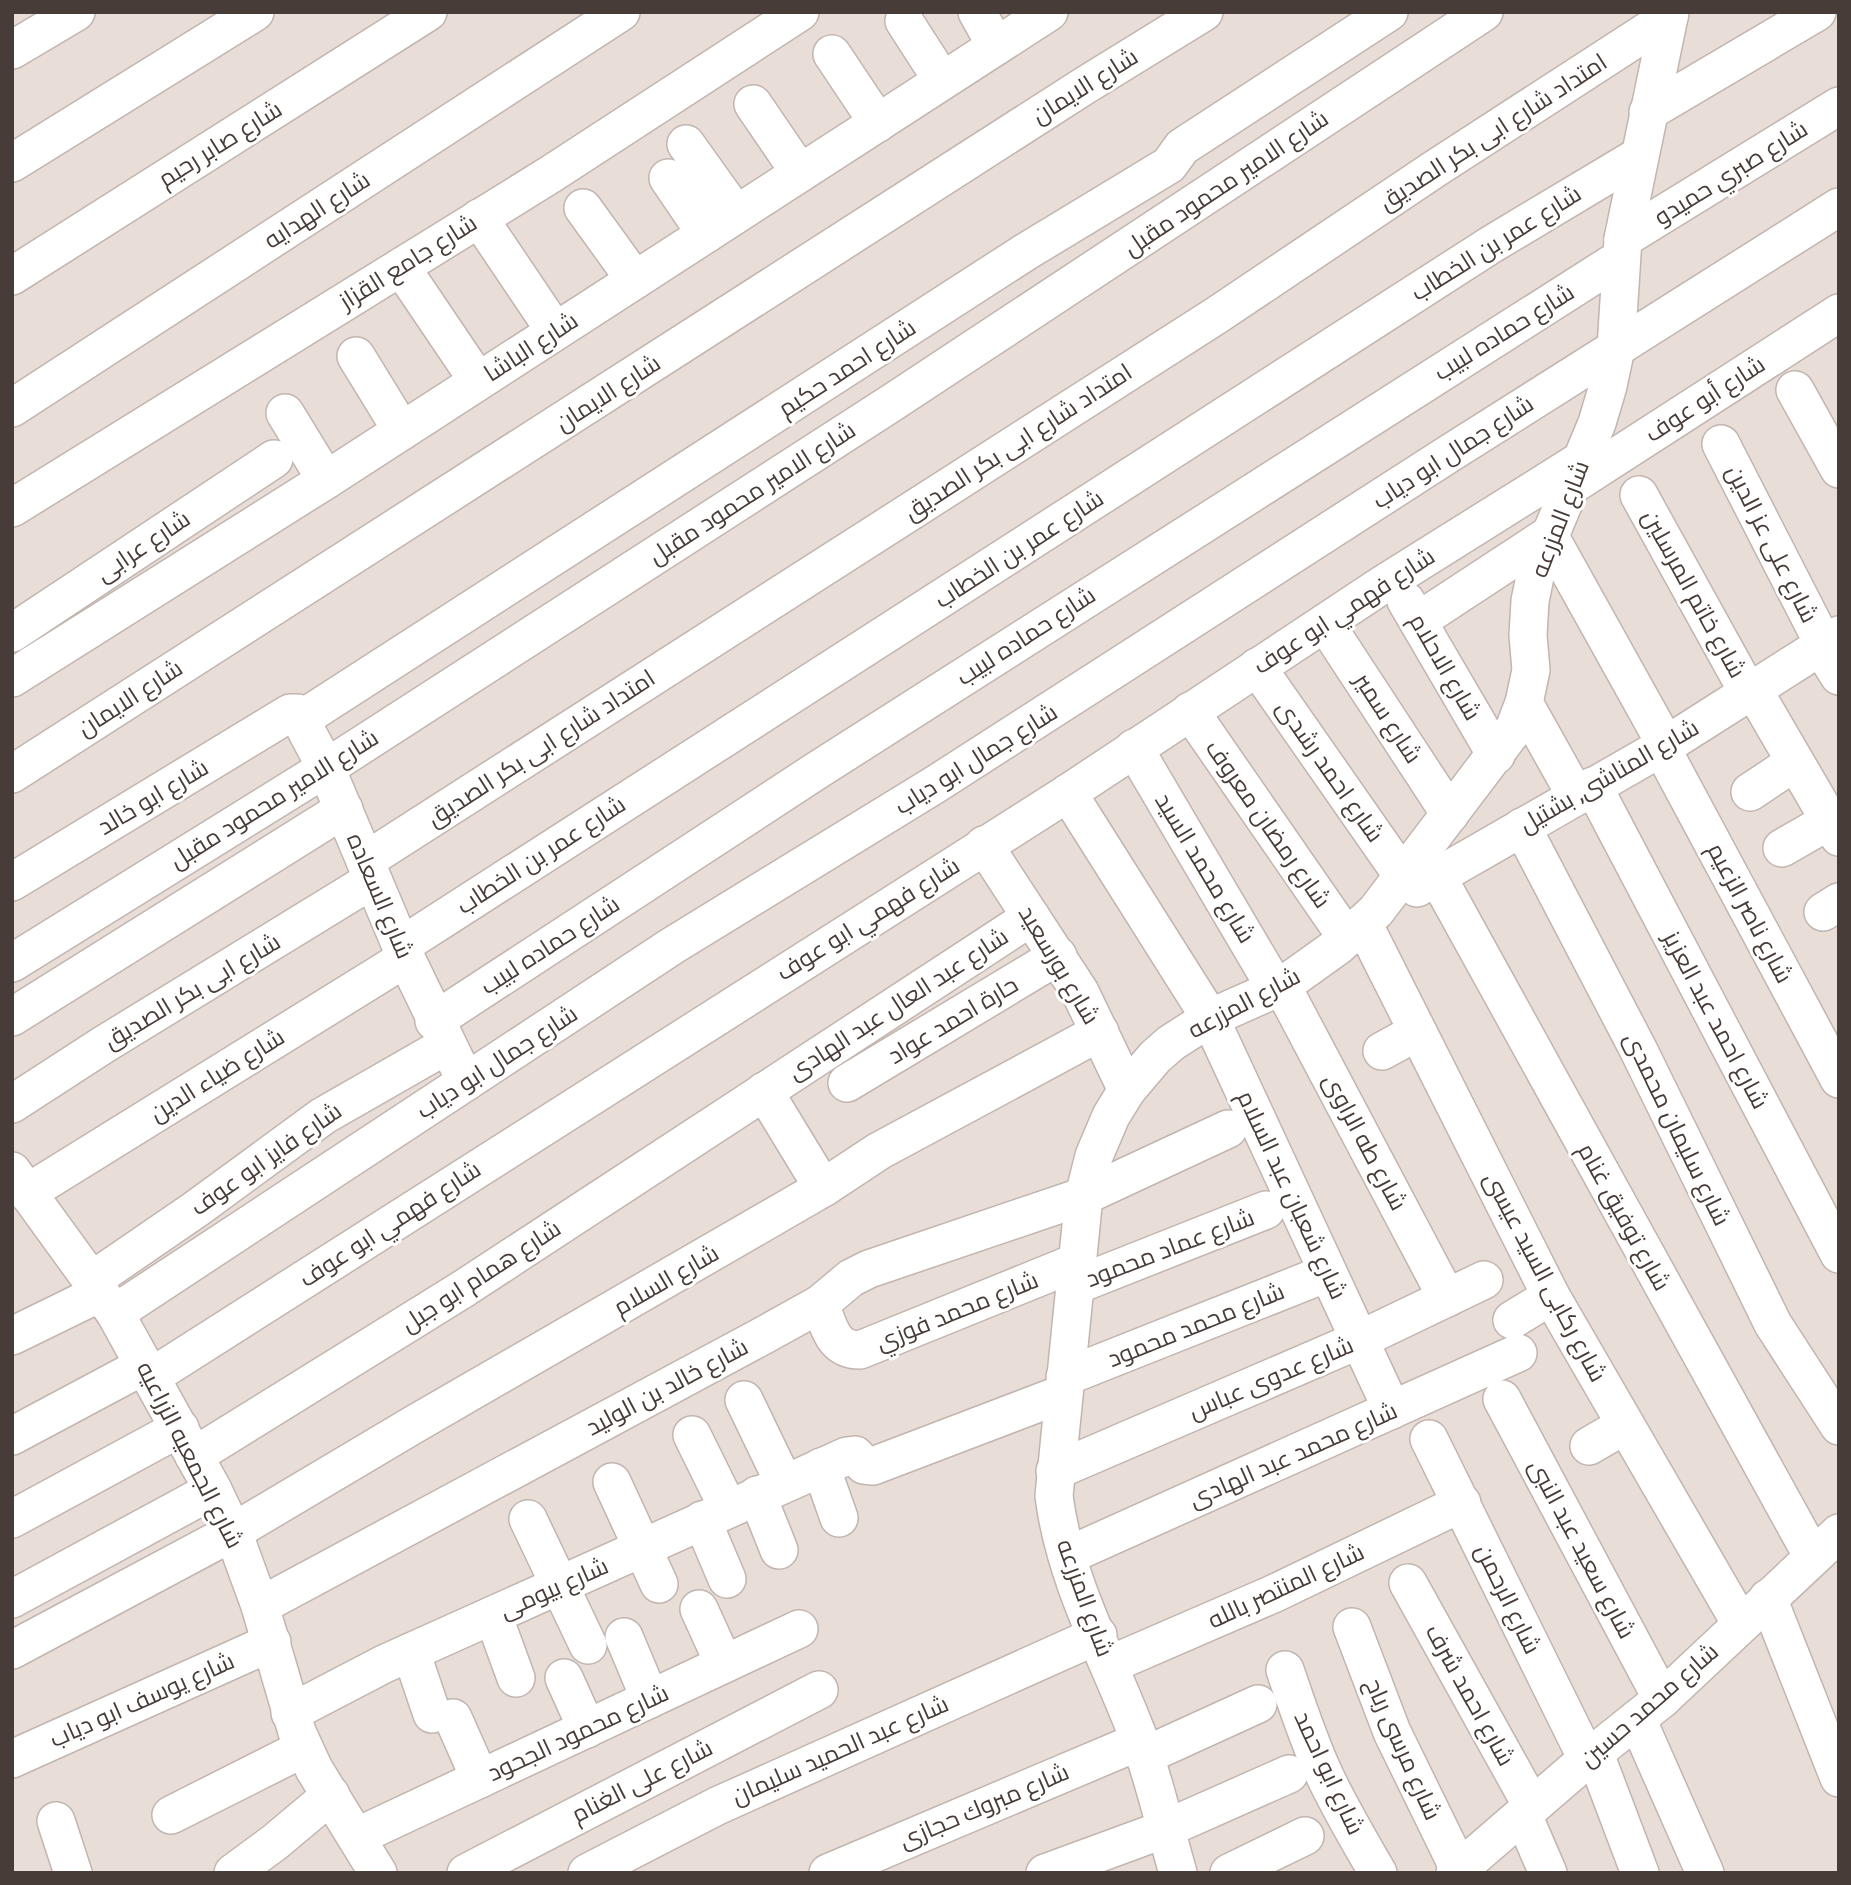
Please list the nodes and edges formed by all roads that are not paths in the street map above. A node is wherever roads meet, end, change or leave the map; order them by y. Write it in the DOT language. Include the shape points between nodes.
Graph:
graph roads {
  1 [pos="76,12"];
  2 [pos="255,12"];
  3 [pos="428,12"];
  4 [pos="621,12"];
  5 [pos="800,12"];
  6 [pos="977,12"];
  7 [pos="1049,12"];
  8 [pos="1204,12"];
  9 [pos="1389,12"];
  10 [pos="1484,12"];
  11 [pos="1816,12"];
  12 [pos="1670,15"];
  13 [pos="904,21"];
  14 [pos="996,46"];
  15 [pos="12,50"];
  16 [pos="832,54"];
  17 [pos="942,80"];
  18 [pos="753,104"];
  19 [pos="1839,106"];
  20 [pos="1648,112"];
  21 [pos="878,122"];
  22 [pos="686,144"];
  23 [pos="1639,156"];
  24 [pos="12,163"];
  25 [pos="800,173"];
  26 [pos="668,178"];
  27 [pos="1839,207"];
  28 [pos="583,208"];
  29 [pos="736,214"];
  30 [pos="479,218"];
  31 [pos="706,234"];
  32 [pos="1622,248"];
  33 [pos="401,267"];
  34 [pos="12,276"];
  35 [pos="635,279"];
  36 [pos="1839,313"];
  37 [pos="555,331"];
  38 [pos="1616,348"];
  39 [pos="356,356"];
  40 [pos="478,381"];
  41 [pos="1795,390"];
  42 [pos="12,408"];
  43 [pos="285,413"];
  44 [pos="402,431"];
  45 [pos="1721,443"];
  46 [pos="274,459"];
  47 [pos="1839,469"];
  48 [pos="1577,472"];
  49 [pos="326,480"];
  50 [pos="1639,495"];
  51 [pos="12,508"];
  52 [pos="190,515"];
  53 [pos="1549,535"];
  54 [pos="211,553"];
  55 [pos="1394,579"];
  56 [pos="1418,621"];
  57 [pos="1325,623"];
  58 [pos="12,634"];
  59 [pos="1831,651"];
  60 [pos="1257,667"];
  61 [pos="12,678"];
  62 [pos="1751,692"];
  63 [pos="1524,704"];
  64 [pos="1190,711"];
  65 [pos="297,716"];
  66 [pos="1664,746"];
  67 [pos="1134,748"];
  68 [pos="1496,755"];
  69 [pos="1795,762"];
  70 [pos="326,768"];
  71 [pos="12,774"];
  72 [pos="1584,791"];
  73 [pos="1750,792"];
  74 [pos="1068,793"];
  75 [pos="344,809"];
  76 [pos="1450,814"];
  77 [pos="1522,827"];
  78 [pos="1834,829"];
  79 [pos="984,845"];
  80 [pos="1782,848"];
  81 [pos="369,871"];
  82 [pos="1420,876"];
  83 [pos="12,882"];
  84 [pos="1031,917"];
  85 [pos="1362,924"];
  86 [pos="403,952"];
  87 [pos="1058,956"];
  88 [pos="12,963"];
  89 [pos="1279,987"];
  90 [pos="12,1017"];
  91 [pos="1210,1018"];
  92 [pos="1100,1032"];
  93 [pos="1418,1032"];
  94 [pos="440,1033"];
  95 [pos="1381,1051"];
  96 [pos="1839,1079"];
  97 [pos="466,1083"];
  98 [pos="848,1083"];
  99 [pos="1127,1090"];
  100 [pos="764,1091"];
  101 [pos="12,1104"];
  102 [pos="1228,1129"];
  103 [pos="823,1188"];
  104 [pos="22,1196"];
  105 [pos="1084,1196"];
  106 [pos="1266,1210"];
  107 [pos="1839,1254"];
  108 [pos="1327,1273"];
  109 [pos="1076,1274"];
  110 [pos="1484,1280"];
  111 [pos="102,1296"];
  112 [pos="1551,1297"];
  113 [pos="1447,1298"];
  114 [pos="820,1304"];
  115 [pos="12,1336"];
  116 [pos="1359,1340"];
  117 [pos="148,1371"];
  118 [pos="1064,1386"];
  119 [pos="1502,1399"];
  120 [pos="744,1400"];
  121 [pos="1392,1410"];
  122 [pos="1625,1425"];
  123 [pos="1839,1426"];
  124 [pos="692,1435"];
  125 [pos="12,1436"];
  126 [pos="1429,1438"];
  127 [pos="187,1442"];
  128 [pos="1588,1446"];
  129 [pos="821,1467"];
  130 [pos="1055,1471"];
  131 [pos="611,1482"];
  132 [pos="213,1490"];
  133 [pos="743,1502"];
  134 [pos="1462,1503"];
  135 [pos="839,1518"];
  136 [pos="12,1519"];
  137 [pos="528,1519"];
  138 [pos="233,1532"];
  139 [pos="1826,1545"];
  140 [pos="643,1547"];
  141 [pos="779,1550"];
  142 [pos="1067,1556"];
  143 [pos="727,1579"];
  144 [pos="1408,1583"];
  145 [pos="659,1584"];
  146 [pos="560,1585"];
  147 [pos="1768,1598"];
  148 [pos="12,1599"];
  149 [pos="260,1606"];
  150 [pos="699,1609"];
  151 [pos="493,1615"];
  152 [pos="1741,1624"];
  153 [pos="1352,1627"];
  154 [pos="799,1629"];
  155 [pos="624,1637"];
  156 [pos="272,1642"];
  157 [pos="588,1645"];
  158 [pos="12,1650"];
  159 [pos="1103,1650"];
  160 [pos="411,1652"];
  161 [pos="724,1664"];
  162 [pos="1285,1670"];
  163 [pos="516,1678"];
  164 [pos="564,1678"];
  165 [pos="819,1690"];
  166 [pos="650,1699"];
  167 [pos="1258,1704"];
  168 [pos="1649,1709"];
  169 [pos="289,1713"];
  170 [pos="587,1729"];
  171 [pos="304,1748"];
  172 [pos="1142,1749"];
  173 [pos="1591,1757"];
  174 [pos="12,1759"];
  175 [pos="1289,1774"];
  176 [pos="1839,1778"];
  177 [pos="480,1779"];
  178 [pos="331,1795"];
  179 [pos="1527,1810"];
  180 [pos="171,1815"];
  181 [pos="56,1821"];
  182 [pos="1165,1829"];
  183 [pos="1305,1836"];
  184 [pos="356,1837"];
  185 [pos="1457,1871"];
  186 [pos="73,1873"];
  187 [pos="233,1873"];
  188 [pos="378,1873"];
  189 [pos="466,1873"];
  190 [pos="587,1873"];
  191 [pos="828,1873"];
  192 [pos="1045,1873"];
  193 [pos="1178,1873"];
  194 [pos="1229,1873"];
  195 [pos="1378,1873"];
  196 [pos="1548,1873"];
  197 [pos="1640,1873"];
  198 [pos="1705,1873"];
  1 -- 15 [label="street"];
  2 -- 24 [label="street"];
  3 -- 34 [label="street, شارع صابر رحيم"];
  4 -- 42 [label="street, شارع الهدايه"];
  5 -- 30 [label="street, شارع جامع القزاز"];
  6 -- 14 [label="street"];
  7 -- 14 [label="street, شارع الباشا"];
  8 -- 71 [label="street, شارع الايمان"];
  9 -- 65 [label="street, شارع احمد حكيم" via="1182,146 1170,165"];
  10 -- 70 [label="street, شارع الامير محمود مقبل" via="916,387"];
  11 -- 20 [label="street"];
  12 -- 20 [label="street, شارع المزرعه"];
  12 -- 81 [label="street, امتداد شارع ابى بكر الصديق"];
  13 -- 17 [label="street"];
  14 -- 17 [label="street, شارع الباشا"];
  16 -- 21 [label="street"];
  17 -- 21 [label="street, شارع الباشا"];
  18 -- 25 [label="street"];
  19 -- 32 [label="street, شارع صبري حميدو"];
  20 -- 23 [label="street, شارع المزرعه"];
  21 -- 25 [label="street, شارع الباشا"];
  22 -- 29 [label="street"];
  23 -- 32 [label="street, شارع المزرعه"];
  23 -- 86 [label="street, شارع عمر بن الخطاب" via="1492,244"];
  25 -- 29 [label="street, شارع الباشا"];
  26 -- 31 [label="street"];
  27 -- 38 [label="street, شارع جمال ابو دياب"];
  28 -- 35 [label="street"];
  29 -- 31 [label="street, شارع الباشا"];
  30 -- 33 [label="street, شارع جامع القزاز"];
  30 -- 37 [label="street"];
  31 -- 35 [label="street, شارع الباشا"];
  32 -- 38 [label="street, شارع المزرعه"];
  32 -- 94 [label="street, شارع حماده لبيب" via="816,771"];
  33 -- 40 [label="street"];
  33 -- 51 [label="street, شارع جامع القزاز"];
  35 -- 37 [label="street, شارع الباشا"];
  36 -- 48 [label="street, شارع أبو عوف"];
  37 -- 40 [label="street, شارع الباشا"];
  38 -- 48 [label="street, شارع المزرعه" via="1608,386"];
  38 -- 97 [label="street, شارع جمال ابو دياب" via="936,784 672,946"];
  39 -- 44 [label="street"];
  40 -- 44 [label="street, شارع الباشا"];
  41 -- 47 [label="street"];
  43 -- 49 [label="street"];
  44 -- 49 [label="street, شارع الباشا"];
  45 -- 59 [label="street, شارع على عز الدين"];
  46 -- 52 [label="street, شارع عرابى"];
  48 -- 53 [label="street, شارع المزرعه"];
  48 -- 55 [label="street, شارع فهمي ابو عوف"];
  49 -- 54 [label="street, شارع الباشا"];
  50 -- 62 [label="street, شارع خاتم المرسلين"];
  52 -- 54 [label="street"];
  52 -- 58 [label="street, شارع عرابى"];
  53 -- 56 [label="street"];
  53 -- 63 [label="street, شارع المزرعه" via="1530,601 1531,670"];
  53 -- 66 [label="street, شارع ناصر الزعيم"];
  54 -- 61 [label="street, شارع الباشا"];
  55 -- 56 [label="street, شارع الاحلام"];
  55 -- 57 [label="street, شارع فهمي ابو عوف"];
  56 -- 68 [label="street, شارع الاحلام"];
  57 -- 60 [label="street, شارع فهمي ابو عوف"];
  57 -- 76 [label="street, شارع سمير"];
  59 -- 62 [label="street, شارع المناشى, بشتيل"];
  60 -- 64 [label="street, شارع فهمي ابو عوف"];
  60 -- 82 [label="street, شارع احمد رشدى"];
  62 -- 66 [label="street, شارع المناشى, بشتيل"];
  62 -- 69 [label="street, شارع خاتم المرسلين"];
  63 -- 68 [label="street, شارع المزرعه"];
  63 -- 72 [label="street, شارع احمد عبد العزيز"];
  64 -- 67 [label="street, شارع فهمي ابو عوف"];
  64 -- 85 [label="street, شارع رمضان معروف"];
  65 -- 70 [label="street, شارع السعاده"];
  65 -- 83 [label="street, شارع ابو خالد"];
  66 -- 72 [label="street, شارع المناشى, بشتيل"];
  66 -- 96 [label="street, شارع ناصر الزعيم"];
  67 -- 74 [label="street, شارع فهمي ابو عوف"];
  67 -- 89 [label="street, شارع محمد السيد"];
  68 -- 76 [label="street, شارع المزرعه"];
  69 -- 73 [label="street"];
  69 -- 78 [label="street, شارع خاتم المرسلين"];
  70 -- 75 [label="street, شارع السعاده"];
  70 -- 88 [label="street, شارع الامير محمود مقبل"];
  72 -- 77 [label="street, شارع المناشى, بشتيل"];
  72 -- 107 [label="street, شارع احمد عبد العزيز"];
  74 -- 79 [label="street, شارع فهمي ابو عوف"];
  74 -- 91 [label="street, شارع شعبان عبد السلام"];
  75 -- 81 [label="street, شارع السعاده"];
  75 -- 90 [label="street"];
  76 -- 82 [label="street, شارع المزرعه"];
  77 -- 82 [label="street, شارع المناشى, بشتيل"];
  77 -- 123 [label="street, شارع سليمان محمدى" via="1773,1324"];
  78 -- 80 [label="street"];
  79 -- 84 [label="street, شارع بورسعيد"];
  79 -- 117 [label="street, شارع فهمي ابو عوف"];
  81 -- 86 [label="street, شارع السعاده"];
  81 -- 101 [label="street, شارع ابى بكر الصديق"];
  82 -- 85 [label="street, شارع المناشى, بشتيل"];
  82 -- 139 [label="street, شارع توفيق غنام"];
  84 -- 87 [label="street, شارع بورسعيد"];
  84 -- 100 [label="street, شارع عبد العال عبد الهادى"];
  85 -- 89 [label="street, شارع المزرعه"];
  85 -- 93 [label="street, شارع ركابى السيد عيسى"];
  86 -- 94 [label="street, شارع السعاده"];
  86 -- 104 [label="street, شارع ضياء الدين"];
  87 -- 92 [label="street, شارع بورسعيد"];
  87 -- 98 [label="street, حارة احمد عواد"];
  89 -- 91 [label="street, شارع المزرعه"];
  89 -- 113 [label="street, شارع طه الراوى"];
  91 -- 99 [label="street, شارع المزرعه" via="1171,1043"];
  91 -- 108 [label="street, شارع شعبان عبد السلام"];
  92 -- 99 [label="street, شارع بورسعيد"];
  92 -- 103 [label="street, شارع السلام" via="880,1151"];
  93 -- 95 [label="street"];
  93 -- 112 [label="street, شارع ركابى السيد عيسى"];
  94 -- 97 [label="street, شارع السعاده"];
  94 -- 111 [label="street, شارع فايز ابو عوف" via="196,1209"];
  97 -- 111 [label="street, شارع جمال ابو دياب"];
  99 -- 105 [label="street, شارع المزرعه" via="1094,1156"];
  100 -- 103 [label="street"];
  100 -- 127 [label="street, شارع همام ابو جبل" via="463,1289"];
  102 -- 105 [label="street, شارع خالد بن الوليد"];
  103 -- 138 [label="street, شارع السلام"];
  104 -- 111 [label="street, شارع الجمعيه الزراعيه"];
  105 -- 109 [label="street, شارع المزرعه"];
  105 -- 114 [label="street, شارع خالد بن الوليد" via="869,1269"];
  106 -- 109 [label="street, شارع عماد محمود"];
  108 -- 116 [label="street, شارع شعبان عبد السلام"];
  108 -- 118 [label="street, شارع محمد محمود"];
  109 -- 114 [label="street, شارع محمد فوزي" via="860,1350 838,1344"];
  109 -- 118 [label="street, شارع المزرعه"];
  110 -- 113 [label="street, شارع عدوى عباس"];
  111 -- 115 [label="street"];
  111 -- 117 [label="street, شارع الجمعيه الزراعيه"];
  112 -- 121 [label="street, شارع محمد عبد الهادى" via="1515,1336"];
  112 -- 122 [label="street, شارع ركابى السيد عيسى"];
  113 -- 116 [label="street, شارع عدوى عباس"];
  114 -- 149 [label="street, شارع خالد بن الوليد"];
  116 -- 121 [label="street, شارع شعبان عبد السلام"];
  116 -- 130 [label="street, شارع عدوى عباس"];
  117 -- 125 [label="street, شارع فهمي ابو عوف"];
  117 -- 127 [label="street, شارع الجمعيه الزراعيه"];
  118 -- 129 [label="street, شارع محمد محمود" via="873,1466 851,1454"];
  118 -- 130 [label="street, شارع المزرعه"];
  119 -- 168 [label="street, شارع سعيد عبد النبى"];
  120 -- 133 [label="street"];
  121 -- 142 [label="street, شارع محمد عبد الهادى"];
  122 -- 128 [label="street"];
  122 -- 152 [label="street, شارع ركابى السيد عيسى"];
  124 -- 133 [label="street"];
  126 -- 134 [label="street, شارع الرحمن"];
  127 -- 132 [label="street, شارع الجمعيه الزراعيه"];
  127 -- 136 [label="street, شارع همام ابو جبل"];
  129 -- 133 [label="street, شارع بيومى"];
  129 -- 135 [label="street"];
  130 -- 142 [label="street, شارع المزرعه" via="1057,1521"];
  131 -- 140 [label="street"];
  132 -- 138 [label="street, شارع الجمعيه الزراعيه"];
  132 -- 148 [label="street"];
  133 -- 140 [label="street, شارع بيومى"];
  133 -- 141 [label="street"];
  133 -- 143 [label="street"];
  134 -- 159 [label="street, شارع المنتصر بالله" via="1273,1594"];
  134 -- 173 [label="street, شارع الرحمن"];
  137 -- 146 [label="street"];
  138 -- 149 [label="street, شارع الجمعيه الزراعيه"];
  138 -- 158 [label="street, شارع السلام"];
  139 -- 147 [label="street, شارع محمد حسين"];
  140 -- 145 [label="street"];
  140 -- 146 [label="street, شارع بيومى"];
  142 -- 159 [label="street, شارع المزرعه"];
  144 -- 179 [label="street, شارع احمد شرف"];
  146 -- 151 [label="street, شارع بيومى"];
  146 -- 157 [label="street"];
  147 -- 152 [label="street, شارع محمد حسين"];
  147 -- 176 [label="street"];
  149 -- 156 [label="street, شارع الجمعيه الزراعيه"];
  150 -- 161 [label="street"];
  151 -- 160 [label="street, شارع بيومى"];
  151 -- 163 [label="street"];
  152 -- 168 [label="street, شارع محمد حسين"];
  153 -- 185 [label="street, شارع مرسى رباح" via="1392,1732"];
  154 -- 161 [label="street, شارع محمود الجحود"];
  155 -- 166 [label="street"];
  156 -- 169 [label="street, شارع الجمعيه الزراعيه"];
  156 -- 174 [label="street, شارع يوسف ابو دياب"];
  159 -- 172 [label="street, شارع المزرعه"];
  159 -- 190 [label="street, شارع عبد الحميد سليمان" via="718,1805"];
  160 -- 169 [label="street, شارع بيومى"];
  160 -- 177 [label="street"];
  161 -- 166 [label="street, شارع محمود الجحود"];
  162 -- 195 [label="street, شارع ابو احمد" via="1324,1773"];
  164 -- 170 [label="street"];
  165 -- 189 [label="street, شارع على الغنام"];
  166 -- 170 [label="street, شارع محمود الجحود"];
  167 -- 172 [label="street, شارع مبروك حجازى"];
  168 -- 173 [label="street, شارع محمد حسين"];
  168 -- 198 [label="street, شارع سعيد عبد النبى"];
  169 -- 171 [label="street, شارع الجمعيه الزراعيه"];
  170 -- 177 [label="street, شارع محمود الجحود"];
  171 -- 178 [label="street, شارع الجمعيه الزراعيه"];
  171 -- 180 [label="street"];
  172 -- 182 [label="street, شارع المزرعه"];
  172 -- 191 [label="street, شارع مبروك حجازى"];
  173 -- 179 [label="street, شارع محمد حسين"];
  173 -- 197 [label="street, شارع الرحمن"];
  175 -- 182 [label="street"];
  177 -- 184 [label="street, شارع محمود الجحود"];
  178 -- 184 [label="street, شارع الجمعيه الزراعيه"];
  178 -- 187 [label="street"];
  179 -- 185 [label="street, شارع محمد حسين"];
  179 -- 196 [label="street, شارع احمد شرف"];
  181 -- 186 [label="street"];
  182 -- 192 [label="street"];
  182 -- 193 [label="street, شارع المزرعه"];
  183 -- 194 [label="street"];
  184 -- 188 [label="street, شارع الجمعيه الزراعيه"];
}
